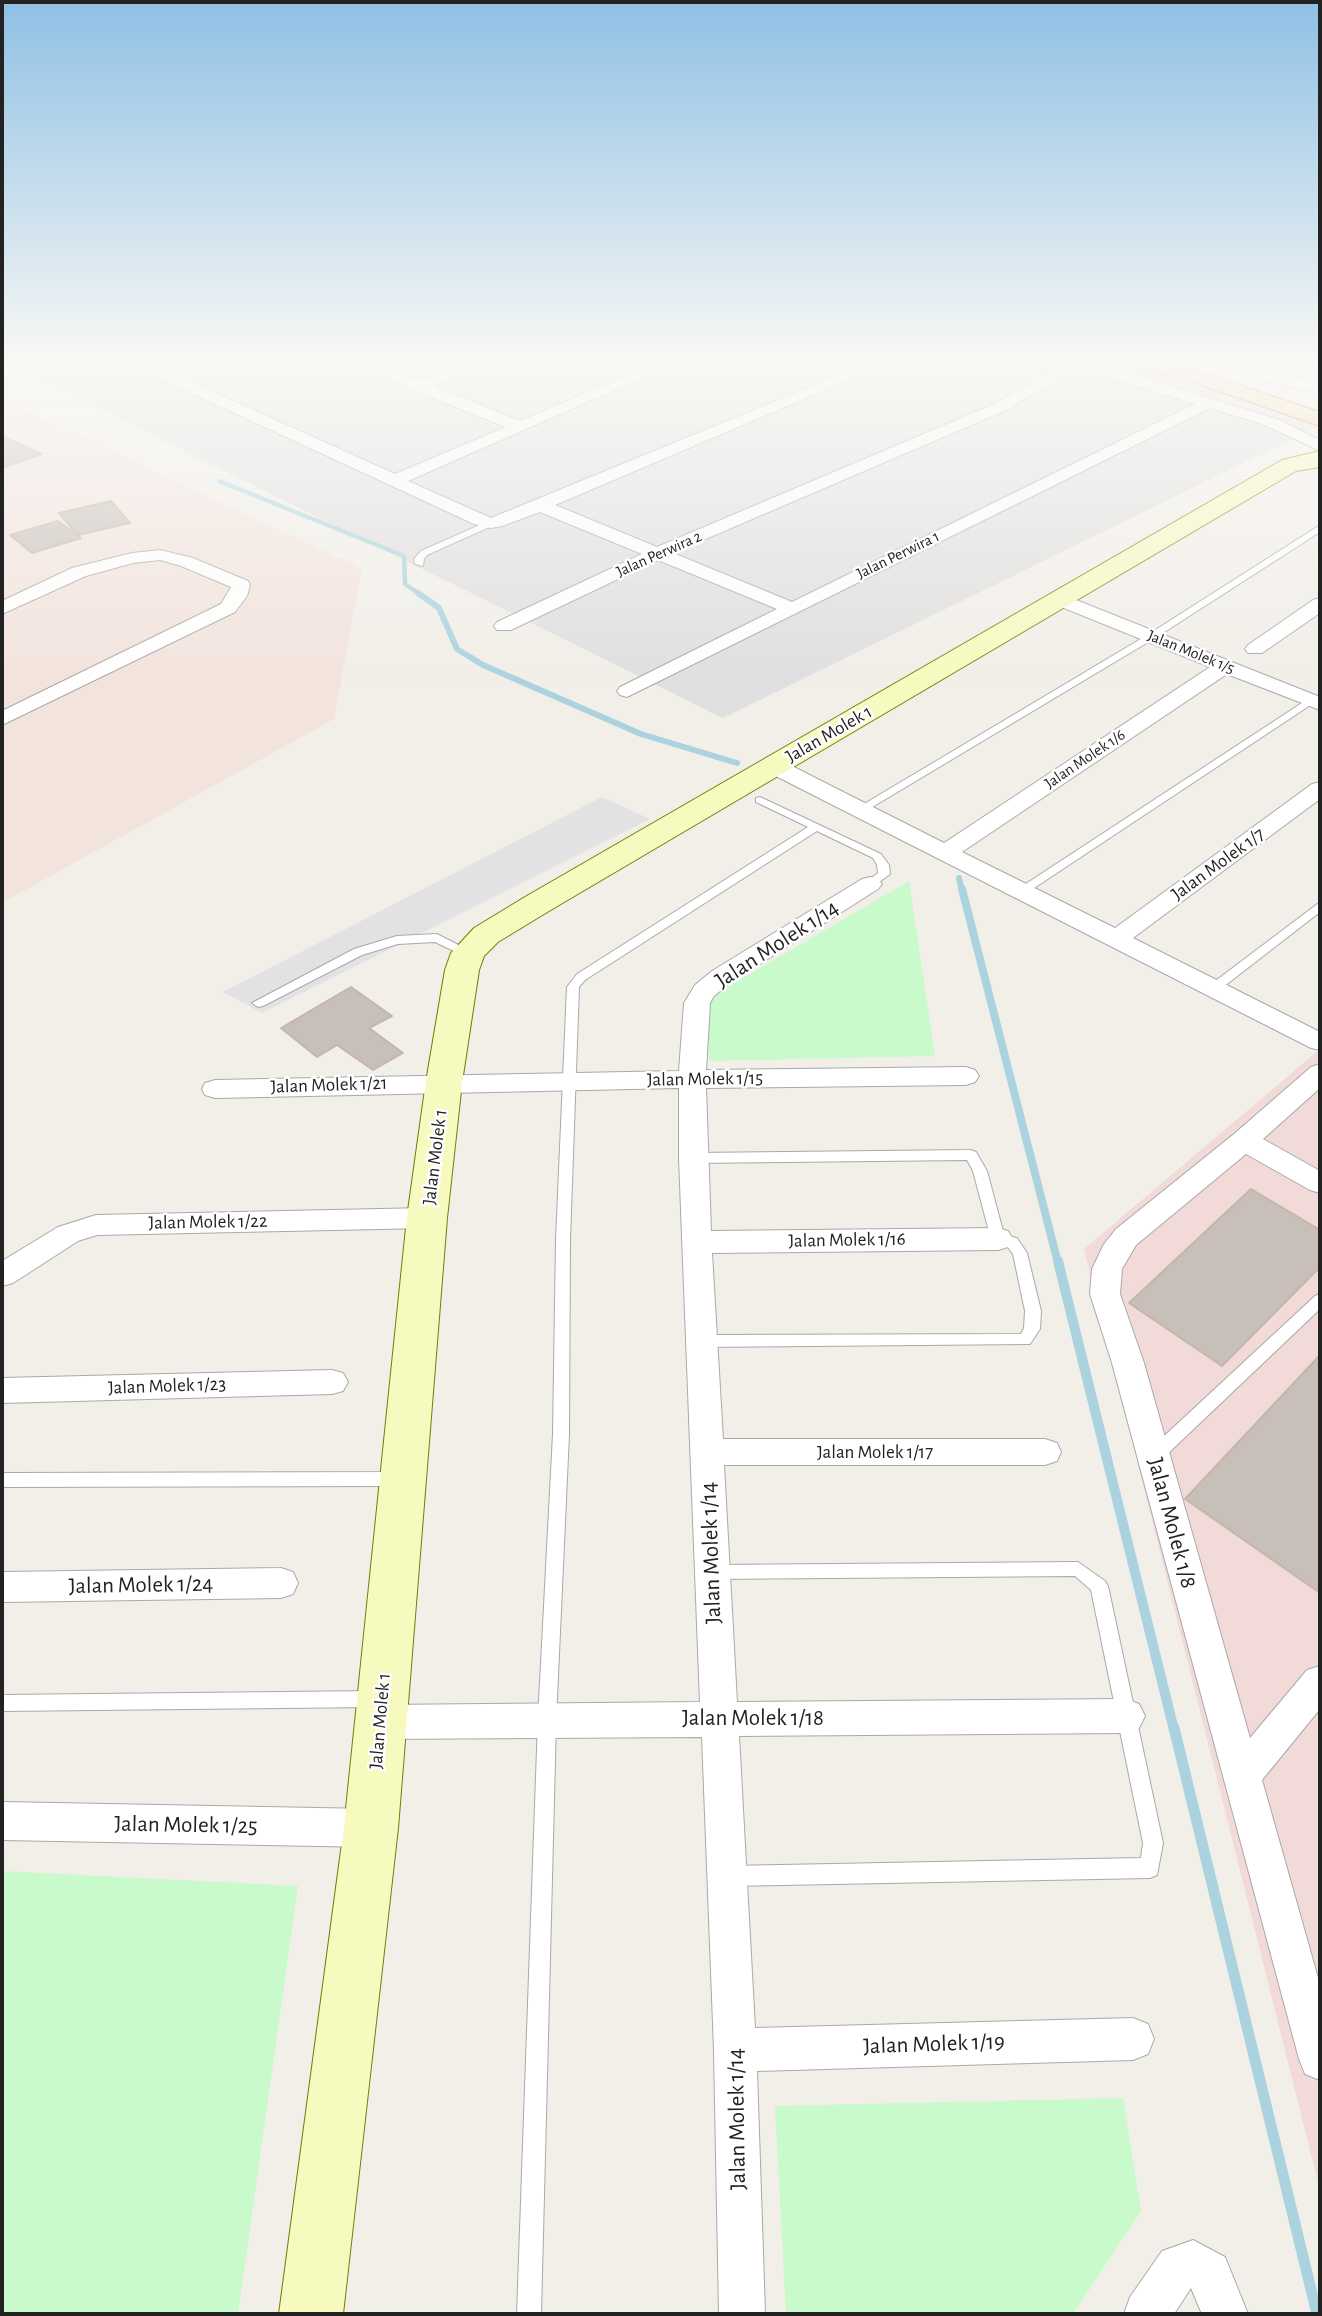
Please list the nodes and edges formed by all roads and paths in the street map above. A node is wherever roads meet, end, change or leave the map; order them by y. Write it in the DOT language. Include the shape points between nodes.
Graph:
graph roads {
  1 [pos="368,467"];
  2 [pos="425,467"];
  3 [pos="630,467"];
  4 [pos="860,467"];
  5 [pos="1077,467"];
  6 [pos="1287,467"];
  7 [pos="396,480"];
  8 [pos="539,505"];
  9 [pos="491,523"];
  10 [pos="1320,528"];
  11 [pos="656,554"];
  12 [pos="420,564"];
  13 [pos="1061,600"];
  14 [pos="1320,604"];
  15 [pos="2,608"];
  16 [pos="790,608"];
  17 [pos="504,626"];
  18 [pos="1152,636"];
  19 [pos="1255,649"];
  20 [pos="1225,666"];
  21 [pos="626,691"];
  22 [pos="2,694"];
  23 [pos="1314,697"];
  24 [pos="26,707"];
  25 [pos="2,719"];
  26 [pos="767,783"];
  27 [pos="1320,789"];
  28 [pos="860,810"];
  29 [pos="816,827"];
  30 [pos="945,853"];
  31 [pos="870,884"];
  32 [pos="1021,891"];
  33 [pos="1320,906"];
  34 [pos="1116,939"];
  35 [pos="468,953"];
  36 [pos="1214,988"];
  37 [pos="258,1003"];
  38 [pos="1320,1042"];
  39 [pos="1320,1073"];
  40 [pos="966,1076"];
  41 [pos="692,1079"];
  42 [pos="567,1081"];
  43 [pos="444,1082"];
  44 [pos="215,1089"];
  45 [pos="1244,1141"];
  46 [pos="693,1158"];
  47 [pos="1320,1183"];
  48 [pos="428,1218"];
  49 [pos="998,1239"];
  50 [pos="697,1242"];
  51 [pos="2,1275"];
  52 [pos="1320,1300"];
  53 [pos="703,1341"];
  54 [pos="332,1382"];
  55 [pos="2,1391"];
  56 [pos="706,1452"];
  57 [pos="1045,1452"];
  58 [pos="1154,1456"];
  59 [pos="402,1479"];
  60 [pos="2,1480"];
  61 [pos="711,1572"];
  62 [pos="281,1583"];
  63 [pos="2,1587"];
  64 [pos="1320,1682"];
  65 [pos="2,1703"];
  66 [pos="381,1711"];
  67 [pos="1126,1716"];
  68 [pos="718,1719"];
  69 [pos="547,1720"];
  70 [pos="1242,1776"];
  71 [pos="2,1821"];
  72 [pos="371,1828"];
  73 [pos="728,1876"];
  74 [pos="1133,2039"];
  75 [pos="735,2050"];
  76 [pos="1320,2059"];
  77 [pos="311,2314"];
  78 [pos="529,2314"];
  79 [pos="741,2314"];
  80 [pos="1147,2314"];
  81 [pos="1225,2314"];
  1 -- 7 [label="street"];
  2 -- 7 [label="street"];
  3 -- 8 [label="street"];
  4 -- 11 [label="street, Jalan Perwira 2"];
  5 -- 16 [label="street, Jalan Perwira 1"];
  6 -- 13 [label="street, Jalan Molek 1"];
  7 -- 9 [label="street"];
  8 -- 9 [label="street"];
  8 -- 11 [label="street"];
  9 -- 12 [label="lane" via="424,552"];
  10 -- 18 [label="lane"];
  11 -- 16 [label="street"];
  11 -- 17 [label="street, Jalan Perwira 2"];
  13 -- 18 [label="street, Jalan Molek 1/5"];
  13 -- 26 [label="street, Jalan Molek 1"];
  14 -- 19 [label="street"];
  15 -- 24 [label="street" via="79,572 160,555 241,585 228,608"];
  16 -- 21 [label="street, Jalan Perwira 1"];
  18 -- 20 [label="street, Jalan Molek 1/5"];
  18 -- 28 [label="lane"];
  20 -- 23 [label="street, Jalan Molek 1/5"];
  20 -- 30 [label="street, Jalan Molek 1/6"];
  22 -- 24 [label="street"];
  23 -- 32 [label="lane"];
  24 -- 25 [label="street"];
  26 -- 28 [label="street"];
  26 -- 29 [label="lane"];
  26 -- 35 [label="street, Jalan Molek 1" via="496,929"];
  27 -- 34 [label="street, Jalan Molek 1/7"];
  28 -- 30 [label="street"];
  29 -- 31 [label="lane" via="877,856 884,874"];
  29 -- 42 [label="lane" via="581,977 573,987"];
  30 -- 32 [label="street"];
  31 -- 41 [label="street, Jalan Molek 1/14" via="704,992 696,1003"];
  32 -- 34 [label="street"];
  33 -- 36 [label="lane"];
  34 -- 36 [label="street"];
  35 -- 37 [label="lane" via="437,938 397,940 358,952"];
  35 -- 43 [label="street, Jalan Molek 1"];
  36 -- 38 [label="street"];
  39 -- 45 [label="street, Jalan Molek 1/8"];
  40 -- 41 [label="street, Jalan Molek 1/15"];
  41 -- 42 [label="street, Jalan Molek 1/15"];
  41 -- 46 [label="street, Jalan Molek 1/14"];
  42 -- 43 [label="street, Jalan Molek 1/15"];
  42 -- 69 [label="lane" via="561,1434"];
  43 -- 44 [label="street, Jalan Molek 1/21"];
  43 -- 48 [label="street, Jalan Molek 1"];
  45 -- 47 [label="street"];
  45 -- 58 [label="street, Jalan Molek 1/8" via="1126,1237 1107,1269 1105,1294"];
  46 -- 49 [label="lane" via="971,1155 980,1171"];
  46 -- 50 [label="street, Jalan Molek 1/14"];
  48 -- 51 [label="street, Jalan Molek 1/22" via="96,1225 68,1234"];
  48 -- 59 [label="street, Jalan Molek 1"];
  49 -- 50 [label="street, Jalan Molek 1/16"];
  49 -- 53 [label="lane" via="1013,1242 1020,1253 1033,1311 1032,1329 1025,1339"];
  50 -- 53 [label="street, Jalan Molek 1/14"];
  52 -- 58 [label="lane"];
  53 -- 56 [label="street, Jalan Molek 1/14"];
  54 -- 55 [label="street, Jalan Molek 1/23"];
  56 -- 57 [label="street, Jalan Molek 1/17"];
  56 -- 61 [label="street, Jalan Molek 1/14"];
  58 -- 70 [label="street, Jalan Molek 1/8"];
  59 -- 60 [label="lane"];
  59 -- 66 [label="street, Jalan Molek 1"];
  61 -- 67 [label="lane" via="1078,1569 1099,1587"];
  61 -- 68 [label="street, Jalan Molek 1/14"];
  62 -- 63 [label="street, Jalan Molek 1/24"];
  64 -- 70 [label="street"];
  65 -- 66 [label="lane"];
  66 -- 69 [label="street, Jalan Molek 1/18"];
  66 -- 72 [label="street, Jalan Molek 1"];
  67 -- 68 [label="street, Jalan Molek 1/18"];
  67 -- 73 [label="lane" via="1153,1843 1150,1868"];
  68 -- 69 [label="street, Jalan Molek 1/18"];
  68 -- 73 [label="street, Jalan Molek 1/14"];
  69 -- 78 [label="lane"];
  70 -- 76 [label="street, Jalan Molek 1/8"];
  71 -- 72 [label="street, Jalan Molek 1/25"];
  72 -- 77 [label="street, Jalan Molek 1"];
  73 -- 75 [label="street, Jalan Molek 1/14"];
  74 -- 75 [label="street, Jalan Molek 1/19"];
  75 -- 79 [label="street, Jalan Molek 1/14"];
  80 -- 81 [label="street" via="1178,2267 1193,2263 1209,2273"];
}
